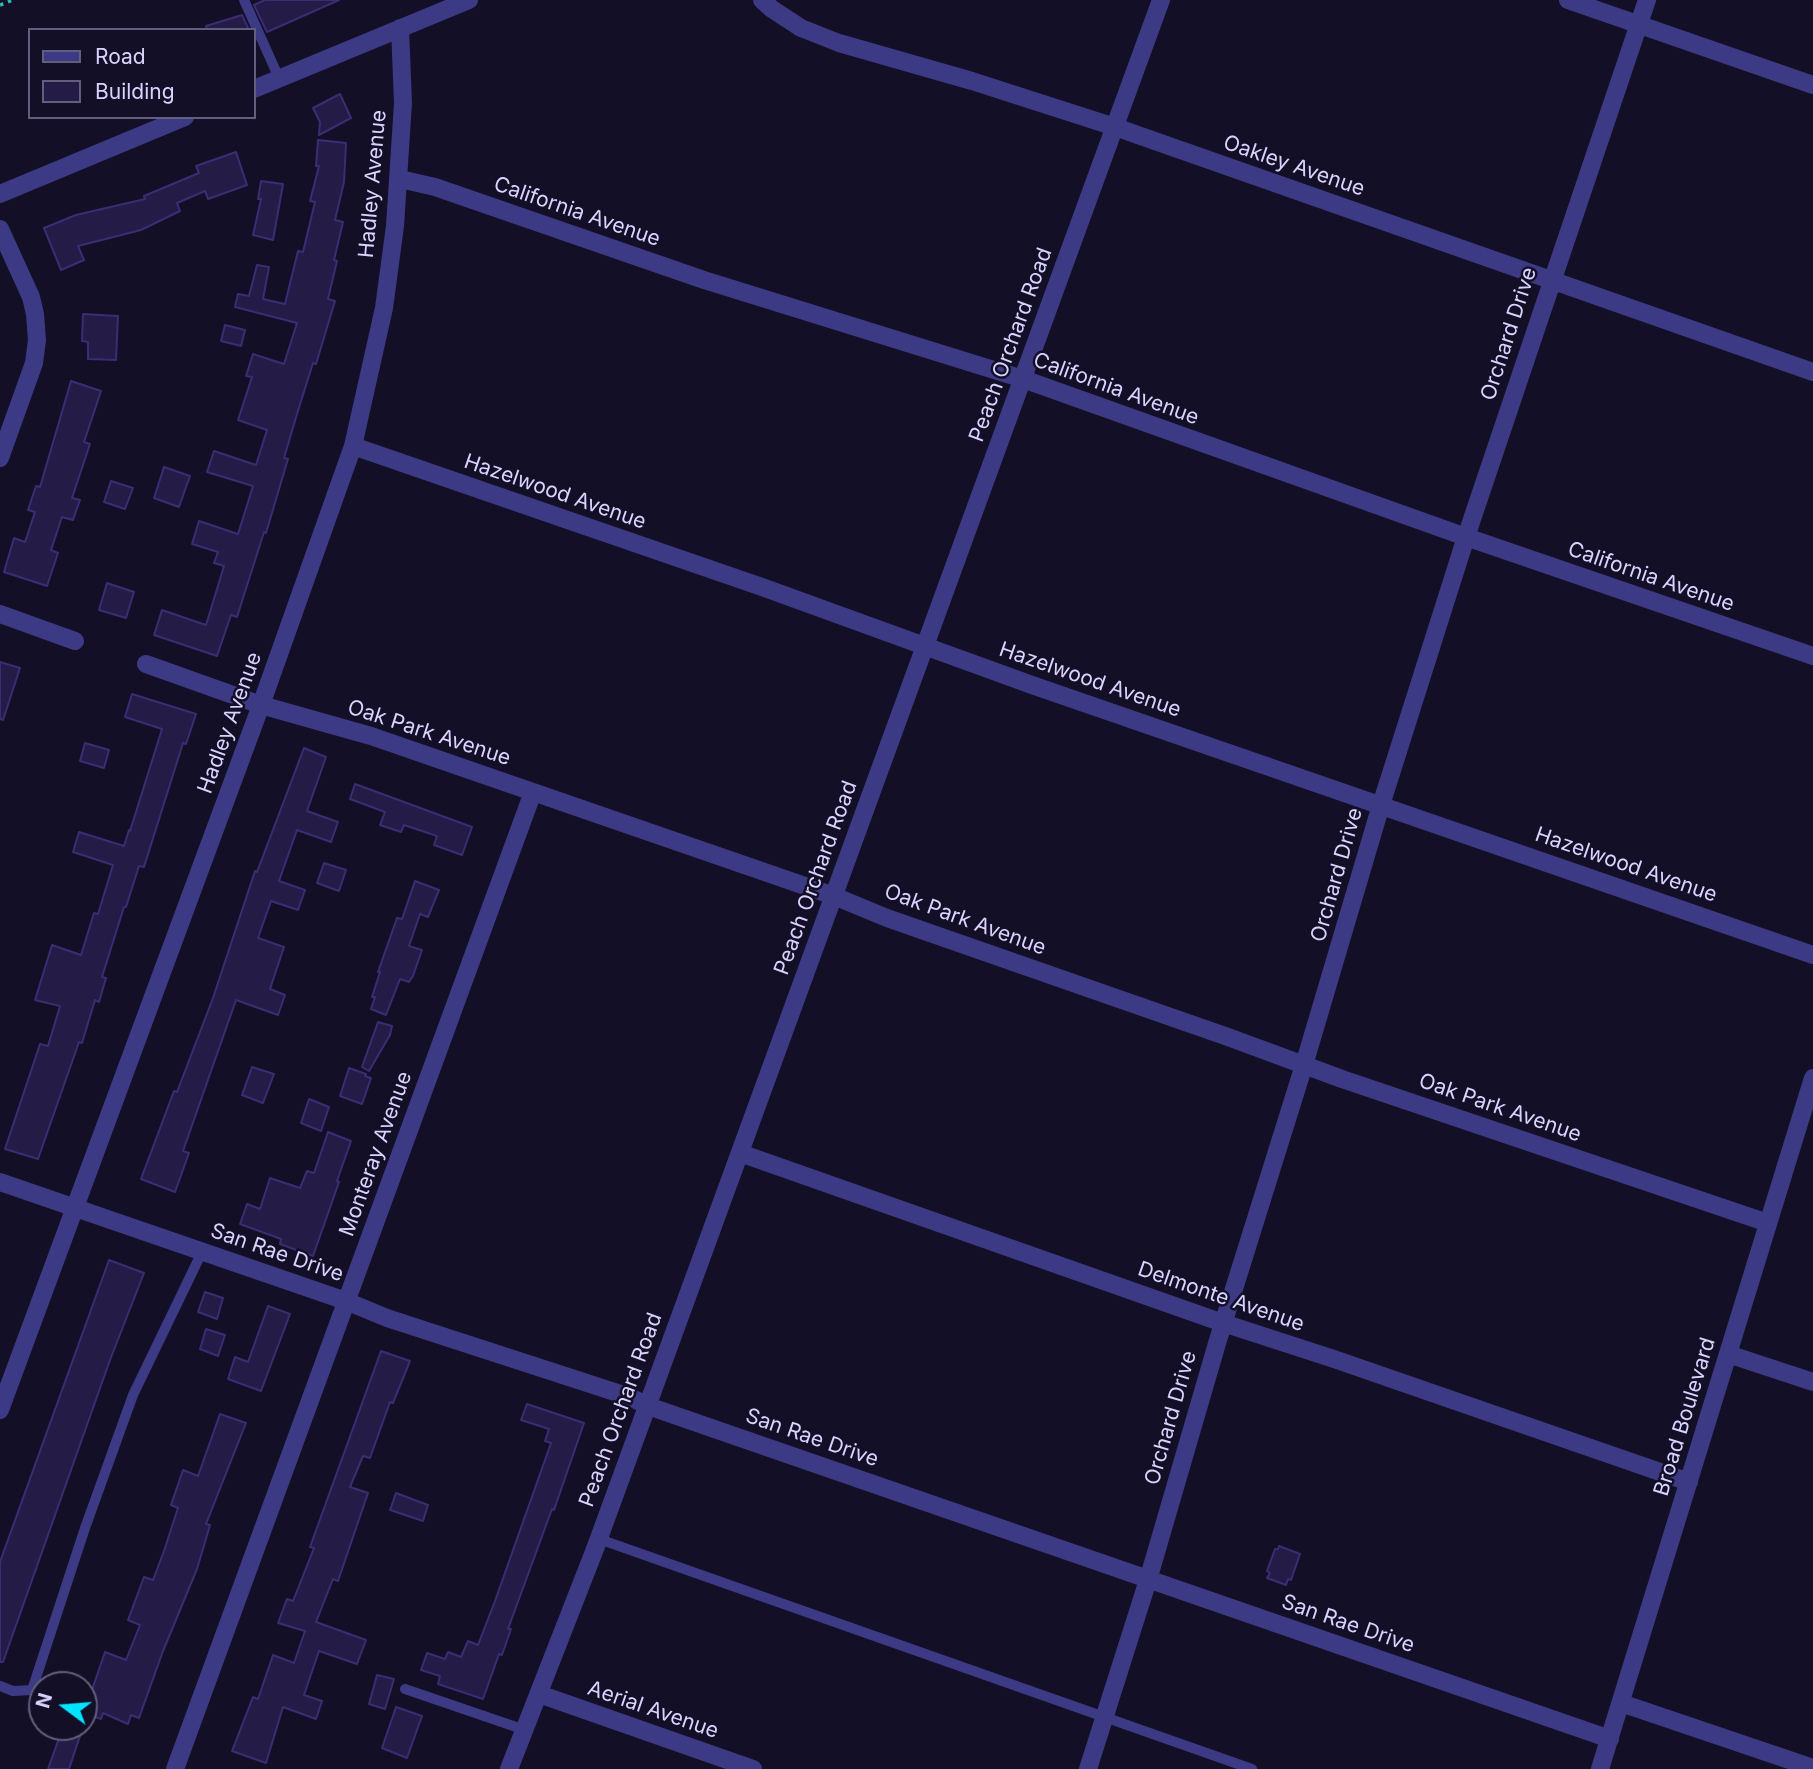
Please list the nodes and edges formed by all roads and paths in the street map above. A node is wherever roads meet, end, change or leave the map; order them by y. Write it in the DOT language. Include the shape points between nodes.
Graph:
graph roads {
  1 [pos="13,0"];
  2 [pos="244,0"];
  3 [pos="469,0"];
  4 [pos="762,0"];
  5 [pos="1161,0"];
  6 [pos="1568,0"];
  7 [pos="1647,0"];
  8 [pos="0,5"];
  9 [pos="1639,25"];
  10 [pos="400,28"];
  11 [pos="279,78"];
  12 [pos="1813,85"];
  13 [pos="256,88"];
  14 [pos="180,119"];
  15 [pos="1115,127"];
  16 [pos="400,179"];
  17 [pos="0,194"];
  18 [pos="0,229"];
  19 [pos="1551,281"];
  20 [pos="1813,372"];
  21 [pos="1023,379"];
  22 [pos="353,446"];
  23 [pos="0,458"];
  24 [pos="1466,537"];
  25 [pos="0,614"];
  26 [pos="75,641"];
  27 [pos="924,646"];
  28 [pos="1813,656"];
  29 [pos="146,664"];
  30 [pos="261,705"];
  31 [pos="533,792"];
  32 [pos="1381,805"];
  33 [pos="834,896"];
  34 [pos="1813,955"];
  35 [pos="1304,1065"];
  36 [pos="1813,1078"];
  37 [pos="740,1153"];
  38 [pos="0,1182"];
  39 [pos="75,1208"];
  40 [pos="1768,1223"];
  41 [pos="202,1252"];
  42 [pos="346,1301"];
  43 [pos="1223,1323"];
  44 [pos="1728,1354"];
  45 [pos="1813,1382"];
  46 [pos="648,1406"];
  47 [pos="0,1410"];
  48 [pos="1689,1482"];
  49 [pos="599,1539"];
  50 [pos="1148,1580"];
  51 [pos="0,1686"];
  52 [pos="405,1689"];
  53 [pos="538,1694"];
  54 [pos="1621,1703"];
  55 [pos="1104,1717"];
  56 [pos="525,1730"];
  57 [pos="1610,1739"];
  58 [pos="1813,1768"];
  59 [pos="175,1769"];
  60 [pos="509,1769"];
  61 [pos="753,1769"];
  62 [pos="1088,1769"];
  63 [pos="1252,1769"];
  64 [pos="1600,1769"];
  1 -- 8 [label="path"];
  2 -- 11 [label="lane"];
  3 -- 10 [label="street"];
  4 -- 15 [label="street, Oakley Avenue" via="801,27 839,43"];
  5 -- 15 [label="street, Peach Orchard Road"];
  6 -- 9 [label="street"];
  7 -- 9 [label="street, Orchard Drive"];
  9 -- 12 [label="street"];
  9 -- 19 [label="street, Orchard Drive"];
  10 -- 11 [label="street"];
  10 -- 16 [label="street, Hadley Avenue"];
  11 -- 13 [label="street"];
  14 -- 17 [label="street"];
  15 -- 19 [label="street, Oakley Avenue"];
  15 -- 21 [label="street, Peach Orchard Road"];
  16 -- 21 [label="street, California Avenue"];
  16 -- 22 [label="street, Hadley Avenue" via="384,308"];
  18 -- 23 [label="street" via="30,297 37,340 34,363"];
  19 -- 20 [label="street, Oakley Avenue"];
  19 -- 24 [label="street, Orchard Drive"];
  21 -- 24 [label="street, California Avenue"];
  21 -- 27 [label="street, Peach Orchard Road"];
  22 -- 27 [label="street, Hazelwood Avenue"];
  22 -- 30 [label="street, Hadley Avenue"];
  24 -- 28 [label="street, California Avenue"];
  24 -- 32 [label="street, Orchard Drive"];
  25 -- 26 [label="street"];
  27 -- 32 [label="street, Hazelwood Avenue"];
  27 -- 33 [label="street, Peach Orchard Road"];
  29 -- 30 [label="street, Oak Park Avenue"];
  30 -- 31 [label="street, Oak Park Avenue" via="371,736"];
  30 -- 39 [label="street, Hadley Avenue"];
  31 -- 33 [label="street, Oak Park Avenue"];
  31 -- 42 [label="street, Monteray Avenue"];
  32 -- 34 [label="street, Hazelwood Avenue"];
  32 -- 35 [label="street, Orchard Drive"];
  33 -- 35 [label="street, Oak Park Avenue"];
  33 -- 37 [label="street, Peach Orchard Road"];
  35 -- 40 [label="street, Oak Park Avenue"];
  35 -- 43 [label="street, Orchard Drive"];
  36 -- 40 [label="street, Broad Boulevard"];
  37 -- 43 [label="street, Delmonte Avenue"];
  37 -- 46 [label="street, Peach Orchard Road"];
  38 -- 39 [label="street, San Rae Drive"];
  39 -- 41 [label="street, San Rae Drive"];
  39 -- 47 [label="street, Hadley Avenue"];
  40 -- 44 [label="street, Broad Boulevard"];
  41 -- 42 [label="street, San Rae Drive"];
  41 -- 51 [label="lane" via="132,1395 32,1690"];
  42 -- 46 [label="street, San Rae Drive"];
  42 -- 59 [label="street, Monteray Avenue"];
  43 -- 48 [label="street, Delmonte Avenue"];
  43 -- 50 [label="street, Orchard Drive"];
  44 -- 45 [label="street"];
  44 -- 48 [label="street, Broad Boulevard"];
  46 -- 49 [label="street, Peach Orchard Road"];
  46 -- 50 [label="street, San Rae Drive"];
  48 -- 54 [label="street, Broad Boulevard"];
  49 -- 53 [label="street, Peach Orchard Road"];
  49 -- 55 [label="lane"];
  50 -- 55 [label="street, Orchard Drive"];
  50 -- 57 [label="street, San Rae Drive"];
  52 -- 56 [label="lane"];
  53 -- 56 [label="street, Peach Orchard Road"];
  53 -- 61 [label="street, Aerial Avenue"];
  54 -- 57 [label="street, Broad Boulevard"];
  54 -- 58 [label="street"];
  55 -- 62 [label="street, Orchard Drive"];
  55 -- 63 [label="lane"];
  56 -- 60 [label="street, Peach Orchard Road"];
  57 -- 64 [label="street, Broad Boulevard"];
}
